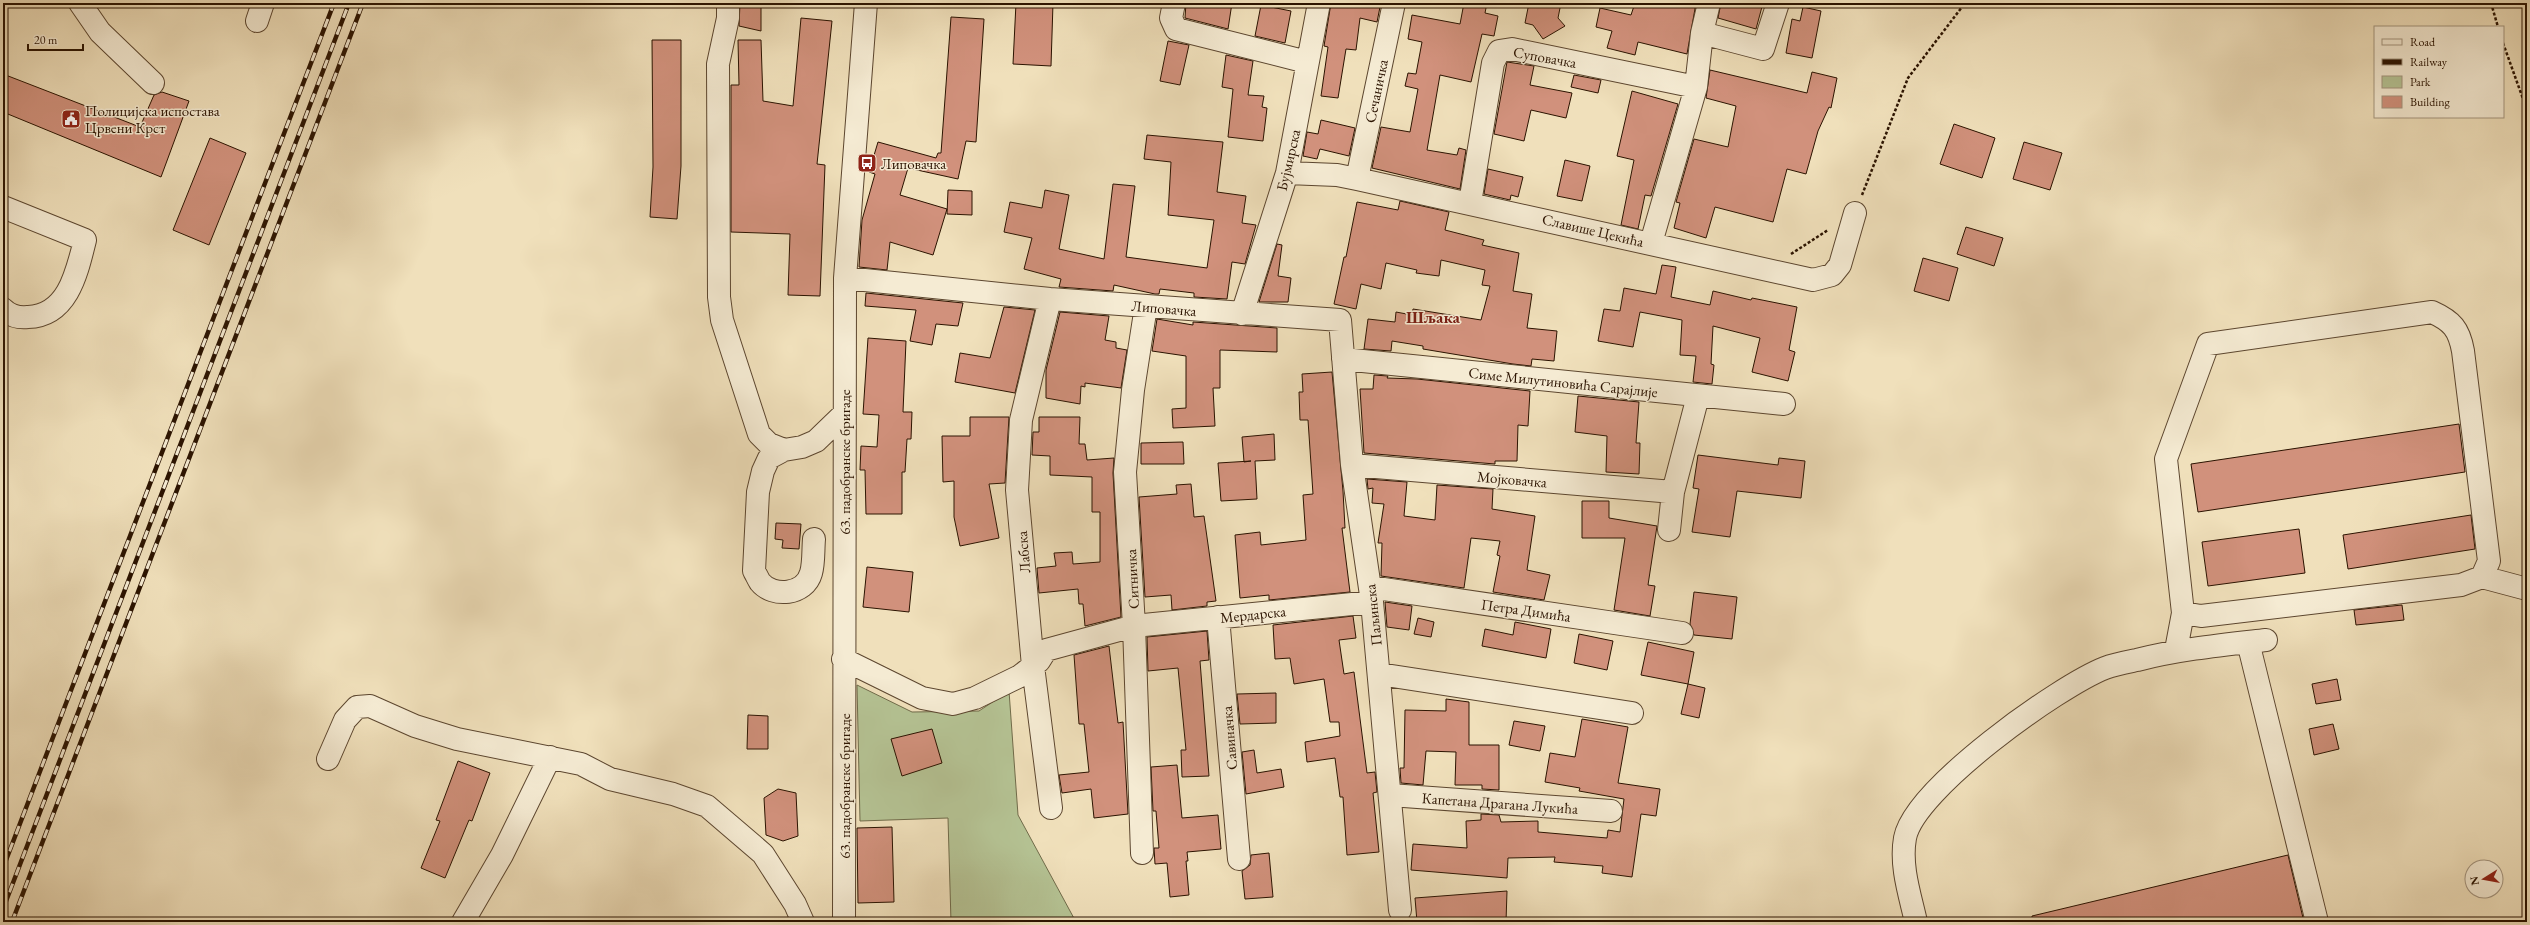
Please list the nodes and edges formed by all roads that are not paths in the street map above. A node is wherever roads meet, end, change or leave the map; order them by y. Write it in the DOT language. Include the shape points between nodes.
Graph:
graph roads {
  1 [pos="80,3"];
  2 [pos="728,3"];
  3 [pos="866,3"];
  4 [pos="1174,3"];
  5 [pos="1319,3"];
  6 [pos="1394,3"];
  7 [pos="1709,3"];
  8 [pos="1778,3"];
  9 [pos="1702,33"];
  10 [pos="1308,62"];
  11 [pos="153,83"];
  12 [pos="1696,87"];
  13 [pos="1287,173"];
  14 [pos="1357,179"];
  15 [pos="1470,203"];
  16 [pos="3,207"];
  17 [pos="1855,213"];
  18 [pos="1651,243"];
  19 [pos="845,278"];
  20 [pos="1050,299"];
  21 [pos="1146,306"];
  22 [pos="3,309"];
  23 [pos="1242,314"];
  24 [pos="1340,320"];
  25 [pos="1343,359"];
  26 [pos="1698,396"];
  27 [pos="1784,404"];
  28 [pos="844,414"];
  29 [pos="784,450"];
  30 [pos="1352,465"];
  31 [pos="1672,492"];
  32 [pos="1669,530"];
  33 [pos="814,539"];
  34 [pos="2482,577"];
  35 [pos="2527,589"];
  36 [pos="1371,594"];
  37 [pos="2183,613"];
  38 [pos="1218,617"];
  39 [pos="1134,626"];
  40 [pos="1682,633"];
  41 [pos="2176,650"];
  42 [pos="843,660"];
  43 [pos="1033,666"];
  44 [pos="1379,674"];
  45 [pos="1632,713"];
  46 [pos="550,757"];
  47 [pos="328,759"];
  48 [pos="1390,795"];
  49 [pos="1051,808"];
  50 [pos="1611,811"];
  51 [pos="1142,853"];
  52 [pos="1239,860"];
  53 [pos="1400,910"];
  54 [pos="463,922"];
  55 [pos="803,922"];
  56 [pos="844,922"];
  57 [pos="1916,922"];
  58 [pos="2317,922"];
  1 -- 11 [label="street" via="100,32"];
  2 -- 29 [label="street" via="728,18 718,64 719,297 722,320 759,434 769,444"];
  3 -- 19 [label="street, 63. падобранске бригаде"];
  4 -- 10 [label="street" via="1171,18 1176,29"];
  5 -- 10 [label="street, Бујмирска"];
  6 -- 14 [label="street, Сечаничка"];
  7 -- 9 [label="street"];
  8 -- 9 [label="street" via="1763,49"];
  9 -- 12 [label="street"];
  10 -- 13 [label="street, Бујмирска"];
  12 -- 15 [label="street, Суповачка" via="1512,49 1499,51 1493,63"];
  12 -- 18 [label="street"];
  13 -- 14 [label="street, Славише Цекића"];
  13 -- 23 [label="street, Бујмирска"];
  14 -- 15 [label="street, Славише Цекића"];
  15 -- 18 [label="street, Славише Цекића"];
  16 -- 22 [label="street" via="85,240 72,286 58,306 39,317 21,318 8,314"];
  17 -- 18 [label="street, Славише Цекића" via="1840,265 1832,275 1813,280"];
  19 -- 20 [label="street, Липовачка"];
  19 -- 28 [label="street, 63. падобранске бригаде"];
  20 -- 21 [label="street, Липовачка"];
  20 -- 43 [label="street, Лабска" via="1021,420 1017,490"];
  21 -- 23 [label="street, Липовачка"];
  21 -- 39 [label="street, Ситничка" via="1132,390 1126,472"];
  23 -- 24 [label="street, Липовачка"];
  24 -- 25 [label="street, Паљинска"];
  25 -- 26 [label="street, Симе Милутиновића Сарајлије"];
  25 -- 30 [label="street, Паљинска"];
  26 -- 27 [label="street, Симе Милутиновића Сарајлије"];
  26 -- 31 [label="street"];
  28 -- 29 [label="street" via="816,441"];
  28 -- 42 [label="street, 63. падобранске бригаде"];
  29 -- 33 [label="street" via="769,458 758,492 754,571 760,583 773,590 791,592 801,588 811,575"];
  30 -- 31 [label="street, Мојковачка"];
  30 -- 36 [label="street, Паљинска"];
  31 -- 32 [label="street"];
  34 -- 35 [label="street"];
  34 -- 37 [label="street" via="2462,585 2201,616"];
  34 -- 37 [label="street" via="2489,561 2461,338 2448,319 2432,312 2208,344 2166,459"];
  36 -- 38 [label="street, Мердарска"];
  36 -- 40 [label="street, Петра Димића"];
  36 -- 44 [label="street, Паљинска"];
  37 -- 41 [label="street"];
  38 -- 39 [label="street, Мердарска"];
  38 -- 52 [label="street, Савиначка"];
  39 -- 43 [label="street, Мердарска" via="1046,650"];
  39 -- 51 [label="street, Ситничка"];
  41 -- 57 [label="street" via="2106,668 2072,685 1986,744 1935,793 1914,818 1905,838 1904,867"];
  41 -- 58 [label="street" via="2257,641"];
  42 -- 43 [label="street, Мердарска" via="922,698 953,704 967,702 994,690"];
  42 -- 56 [label="street, 63. падобранске бригаде"];
  43 -- 49 [label="street, Лабска"];
  44 -- 45 [label="street"];
  44 -- 48 [label="street, Паљинска"];
  46 -- 47 [label="street" via="457,739 415,726 370,706 357,707 345,720"];
  46 -- 54 [label="street" via="502,855"];
  46 -- 55 [label="street" via="581,764 610,779 632,786 672,794 707,806 763,854 795,904"];
  48 -- 50 [label="street, Капетана Драгана Лукића"];
  48 -- 53 [label="street, Паљинска"];
}
